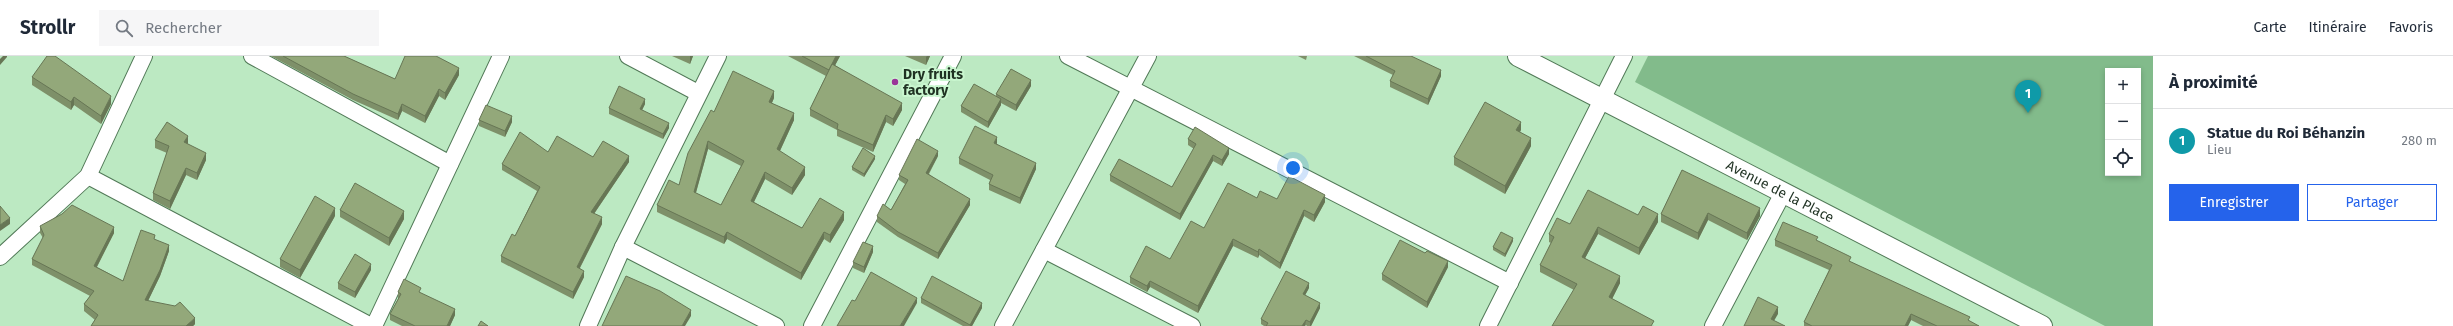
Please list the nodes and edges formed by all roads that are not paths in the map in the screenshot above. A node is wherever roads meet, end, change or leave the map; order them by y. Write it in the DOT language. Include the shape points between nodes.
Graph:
graph roads {
  1 [pos="144,56"];
  2 [pos="252,56"];
  3 [pos="501,56"];
  4 [pos="628,56"];
  5 [pos="718,56"];
  6 [pos="953,56"];
  7 [pos="1068,56"];
  8 [pos="1148,56"];
  9 [pos="1518,56"];
  10 [pos="1624,56"];
  11 [pos="1132,87"];
  12 [pos="698,93"];
  13 [pos="1602,100"];
  14 [pos="450,164"];
  15 [pos="88,176"];
  16 [pos="1783,193"];
  17 [pos="623,246"];
  18 [pos="1044,250"];
  19 [pos="0,257"];
  20 [pos="1510,283"];
  21 [pos="372,326"];
  22 [pos="588,326"];
  23 [pos="776,326"];
  24 [pos="812,326"];
  25 [pos="1003,326"];
  26 [pos="1192,326"];
  27 [pos="1488,326"];
  28 [pos="1713,326"];
  29 [pos="2042,326"];
  1 -- 15 [label="street"];
  2 -- 14 [label="street"];
  3 -- 14 [label="street"];
  4 -- 12 [label="street"];
  5 -- 12 [label="street"];
  6 -- 24 [label="street"];
  7 -- 11 [label="street"];
  8 -- 11 [label="street"];
  9 -- 13 [label="street, Avenue de la Place"];
  10 -- 13 [label="street"];
  11 -- 18 [label="street"];
  11 -- 20 [label="street"];
  12 -- 17 [label="street"];
  13 -- 16 [label="street, Avenue de la Place"];
  13 -- 20 [label="street"];
  14 -- 21 [label="street"];
  15 -- 19 [label="street"];
  15 -- 21 [label="street"];
  16 -- 28 [label="street"];
  16 -- 29 [label="street, Avenue de la Place"];
  17 -- 22 [label="street"];
  17 -- 23 [label="street"];
  18 -- 25 [label="street"];
  18 -- 26 [label="street"];
  20 -- 27 [label="street"];
}
